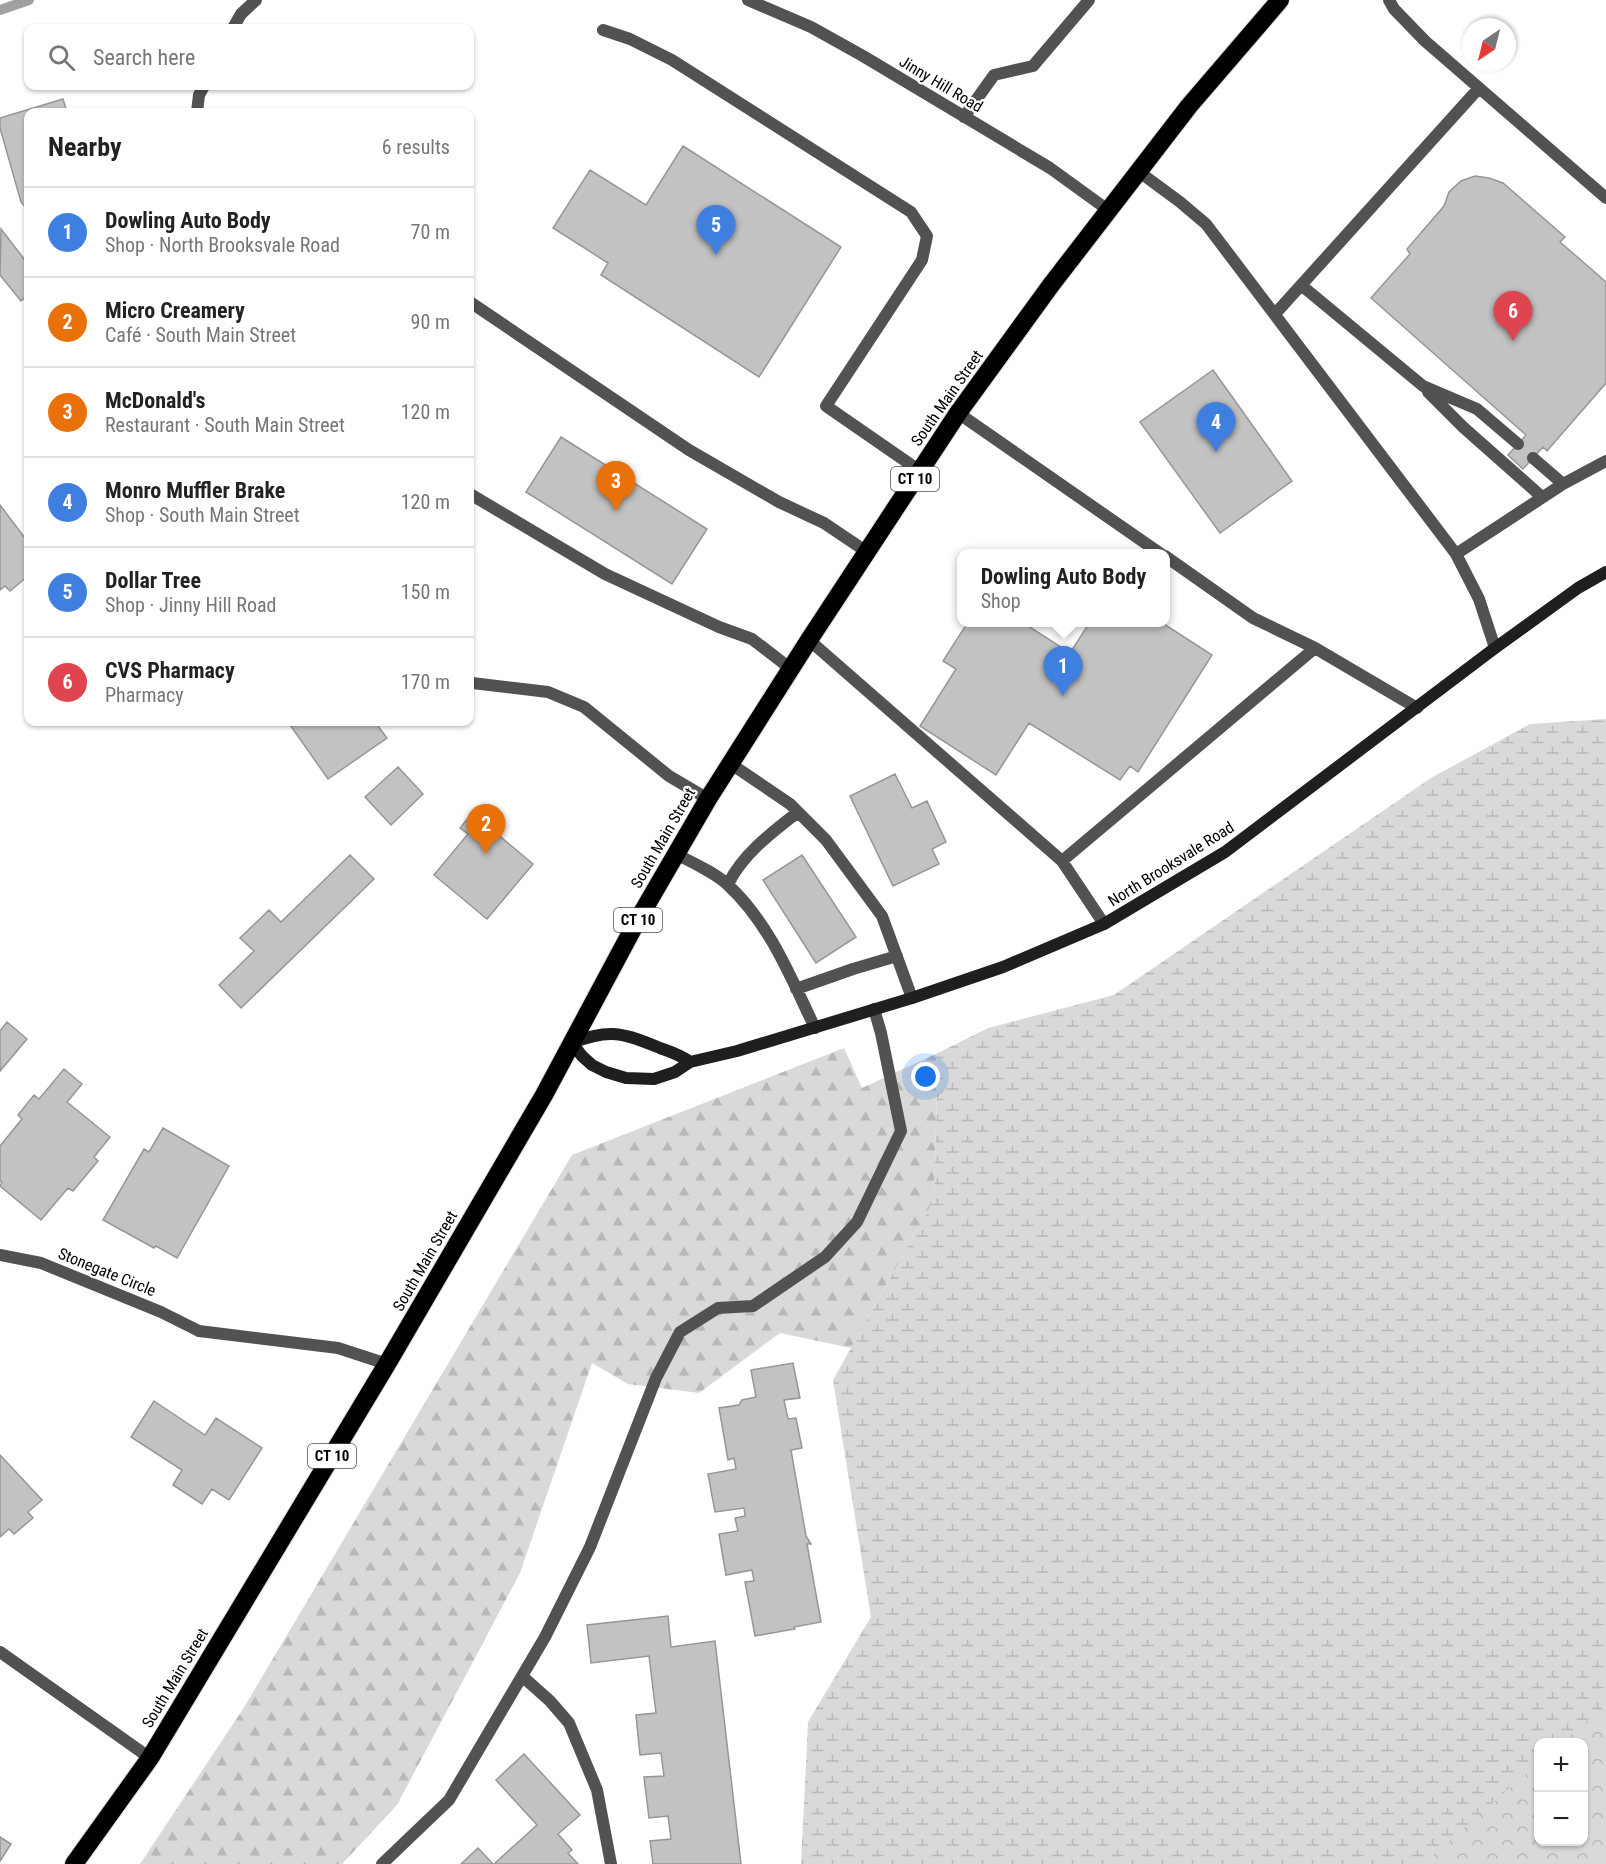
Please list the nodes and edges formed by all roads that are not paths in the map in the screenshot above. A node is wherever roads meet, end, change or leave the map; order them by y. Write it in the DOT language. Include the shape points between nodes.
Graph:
graph roads {
  1 [pos="256,0"];
  2 [pos="748,0"];
  3 [pos="1089,0"];
  4 [pos="1280,0"];
  5 [pos="1389,0"];
  6 [pos="235,24"];
  7 [pos="603,30"];
  8 [pos="1479,88"];
  9 [pos="202,90"];
  10 [pos="197,108"];
  11 [pos="964,117"];
  12 [pos="1138,171"];
  13 [pos="1606,198"];
  14 [pos="1108,210"];
  15 [pos="1301,285"];
  16 [pos="474,305"];
  17 [pos="1275,314"];
  18 [pos="1423,386"];
  19 [pos="958,413"];
  20 [pos="1518,444"];
  21 [pos="1533,458"];
  22 [pos="1606,460"];
  23 [pos="920,471"];
  24 [pos="1563,484"];
  25 [pos="474,496"];
  26 [pos="1542,497"];
  27 [pos="1154,549"];
  28 [pos="867,552"];
  29 [pos="1456,554"];
  30 [pos="1170,560"];
  31 [pos="1606,572"];
  32 [pos="809,640"];
  33 [pos="1315,648"];
  34 [pos="1495,648"];
  35 [pos="791,669"];
  36 [pos="474,683"];
  37 [pos="1417,708"];
  38 [pos="731,764"];
  39 [pos="708,799"];
  40 [pos="798,812"];
  41 [pos="676,854"];
  42 [pos="1062,861"];
  43 [pos="728,884"];
  44 [pos="1104,924"];
  45 [pos="897,956"];
  46 [pos="796,989"];
  47 [pos="912,998"];
  48 [pos="874,1010"];
  49 [pos="815,1028"];
  50 [pos="572,1043"];
  51 [pos="690,1062"];
  52 [pos="0,1255"];
  53 [pos="387,1364"];
  54 [pos="1,1654"];
  55 [pos="522,1676"];
  56 [pos="150,1758"];
  57 [pos="74,1864"];
  58 [pos="382,1864"];
  59 [pos="611,1864"];
  1 -- 6 [label="street"];
  2 -- 11 [label="street, Jinny Hill Road" via="811,27"];
  3 -- 11 [label="street" via="1033,66 994,75"];
  4 -- 12 [label="highway, South Main Street / CT 10"];
  5 -- 8 [label="street" via="1425,41"];
  7 -- 23 [label="street" via="672,60 911,212 927,236 922,260 826,406"];
  8 -- 13 [label="street"];
  8 -- 15 [label="street"];
  9 -- 10 [label="street"];
  11 -- 14 [label="street, Jinny Hill Road" via="1050,168"];
  12 -- 14 [label="highway, South Main Street / CT 10"];
  12 -- 17 [label="street" via="1206,224"];
  14 -- 19 [label="highway, South Main Street / CT 10"];
  15 -- 17 [label="street"];
  15 -- 18 [label="street"];
  16 -- 28 [label="street" via="689,450 824,523"];
  17 -- 29 [label="street"];
  18 -- 20 [label="street" via="1477,409"];
  18 -- 26 [label="street"];
  19 -- 23 [label="highway, South Main Street / CT 10"];
  19 -- 27 [label="street"];
  21 -- 24 [label="street"];
  22 -- 24 [label="street"];
  23 -- 28 [label="highway, South Main Street / CT 10"];
  24 -- 26 [label="street"];
  25 -- 35 [label="street" via="605,574 752,639"];
  26 -- 29 [label="street"];
  28 -- 32 [label="highway, South Main Street / CT 10"];
  29 -- 34 [label="street" via="1479,599"];
  30 -- 33 [label="street" via="1253,618"];
  31 -- 34 [label="main road, North Brooksvale Road"];
  32 -- 35 [label="highway, South Main Street / CT 10"];
  32 -- 42 [label="street"];
  33 -- 37 [label="street"];
  33 -- 42 [label="street"];
  34 -- 37 [label="main road, North Brooksvale Road"];
  35 -- 38 [label="highway, South Main Street / CT 10"];
  36 -- 39 [label="street" via="548,692 584,707 669,776"];
  37 -- 44 [label="main road, North Brooksvale Road" via="1225,852"];
  38 -- 39 [label="highway, South Main Street / CT 10"];
  38 -- 40 [label="street"];
  39 -- 41 [label="highway, South Main Street / CT 10"];
  40 -- 43 [label="street" via="752,851"];
  40 -- 45 [label="street" via="826,840 882,916"];
  41 -- 43 [label="street"];
  41 -- 50 [label="highway, South Main Street / CT 10"];
  42 -- 44 [label="street"];
  43 -- 46 [label="street" via="780,953"];
  44 -- 47 [label="main road, North Brooksvale Road" via="1003,967"];
  45 -- 46 [label="street"];
  45 -- 47 [label="street"];
  46 -- 49 [label="street"];
  47 -- 48 [label="main road, North Brooksvale Road"];
  48 -- 49 [label="main road, North Brooksvale Road"];
  48 -- 55 [label="street" via="902,1131 856,1222 825,1257 753,1306 718,1308 680,1332 656,1378 590,1547"];
  49 -- 51 [label="main road, North Brooksvale Road"];
  50 -- 51 [label="main road" via="592,1035 626,1035"];
  50 -- 51 [label="main road, North Brooksvale Road" via="592,1065 626,1078 654,1079"];
  50 -- 53 [label="highway, South Main Street / CT 10"];
  52 -- 53 [label="street, Stonegate Circle" via="41,1263 199,1331 338,1348"];
  53 -- 56 [label="highway, South Main Street / CT 10"];
  54 -- 56 [label="street"];
  55 -- 58 [label="street" via="449,1800"];
  55 -- 59 [label="street" via="569,1723 597,1790"];
  56 -- 57 [label="highway, South Main Street / CT 10"];
}
